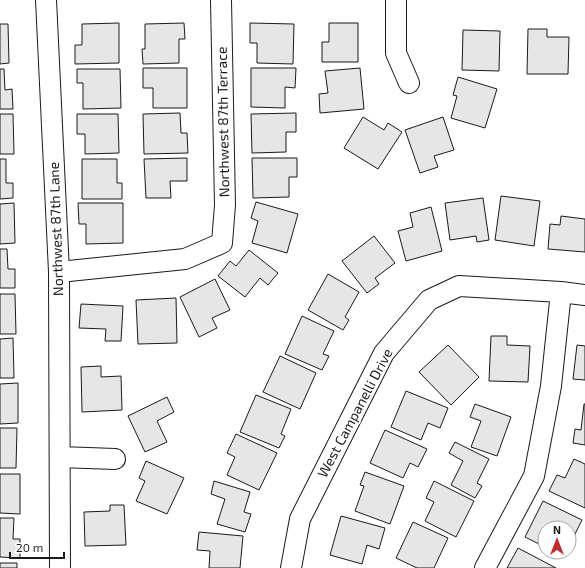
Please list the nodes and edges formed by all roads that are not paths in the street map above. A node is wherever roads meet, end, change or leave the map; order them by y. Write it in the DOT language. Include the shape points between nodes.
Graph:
graph roads {
  1 [pos="46,0"];
  2 [pos="221,0"];
  3 [pos="396,0"];
  4 [pos="409,83"];
  5 [pos="59,272"];
  6 [pos="561,292"];
  7 [pos="585,295"];
  8 [pos="60,457"];
  9 [pos="115,458"];
  10 [pos="60,568"];
  11 [pos="291,568"];
  12 [pos="485,568"];
  1 -- 5 [label="street, Northwest 87th Lane"];
  2 -- 5 [label="street, Northwest 87th Terrace" via="225,205 222,243 185,259"];
  3 -- 4 [label="street" via="396,53"];
  5 -- 8 [label="street, Northwest 87th Lane"];
  6 -- 7 [label="street"];
  6 -- 11 [label="street, West Campanelli Drive" via="459,286 429,300 384,353 300,519"];
  6 -- 12 [label="street" via="551,386 534,476"];
  8 -- 9 [label="street"];
  8 -- 10 [label="street, Northwest 87th Lane"];
}
